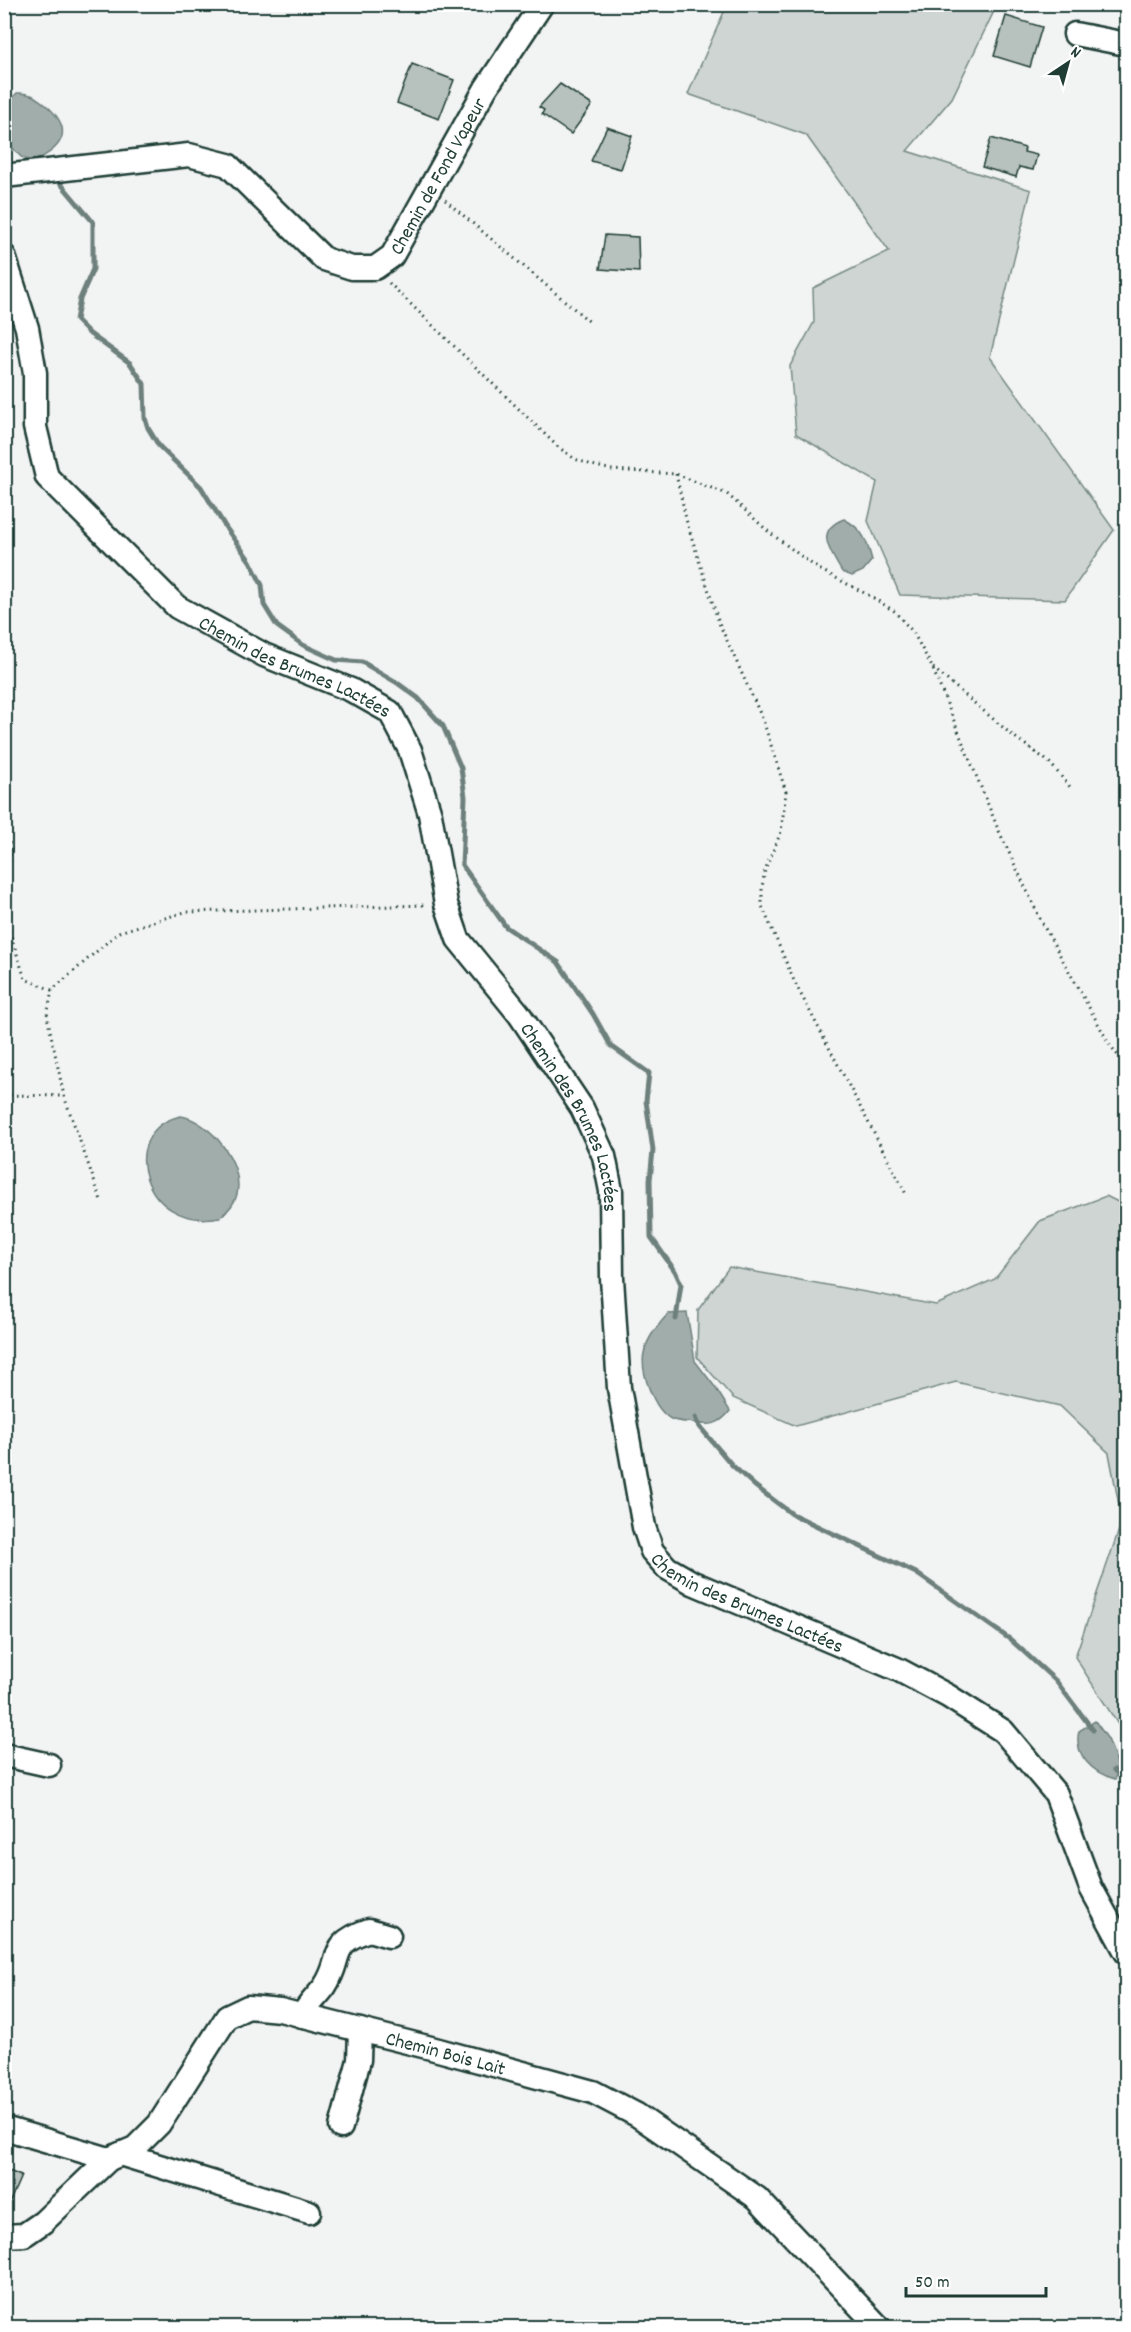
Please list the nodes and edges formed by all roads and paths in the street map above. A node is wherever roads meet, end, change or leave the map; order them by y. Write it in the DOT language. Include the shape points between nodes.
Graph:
graph roads {
  1 [pos="542,4"];
  2 [pos="1075,34"];
  3 [pos="1126,44"];
  4 [pos="4,176"];
  5 [pos="430,187"];
  6 [pos="4,256"];
  7 [pos="375,268"];
  8 [pos="591,323"];
  9 [pos="676,474"];
  10 [pos="932,667"];
  11 [pos="1071,788"];
  12 [pos="4,840"];
  13 [pos="446,904"];
  14 [pos="52,990"];
  15 [pos="1126,1066"];
  16 [pos="4,1095"];
  17 [pos="64,1096"];
  18 [pos="906,1194"];
  19 [pos="102,1203"];
  20 [pos="4,1755"];
  21 [pos="48,1766"];
  22 [pos="389,1936"];
  23 [pos="1126,1952"];
  24 [pos="302,2016"];
  25 [pos="360,2030"];
  26 [pos="341,2127"];
  27 [pos="4,2128"];
  28 [pos="115,2156"];
  29 [pos="309,2212"];
  30 [pos="4,2236"];
  31 [pos="879,2327"];
  1 -- 5 [label="street, Chemin de Fond Vapeur" via="486,87"];
  2 -- 3 [label="street"];
  4 -- 7 [label="street, Chemin de Fond Vapeur" via="189,155 228,165 324,259 352,268"];
  5 -- 7 [label="street, Chemin de Fond Vapeur" via="392,256"];
  5 -- 8 [label="path"];
  6 -- 13 [label="street, Chemin des Brumes Lactées" via="27,328 35,373 35,427 47,477 177,607 264,655 351,690 390,712 410,750 430,814"];
  7 -- 9 [label="path" via="558,447 575,459 612,470"];
  9 -- 10 [label="path" via="727,494 817,568 894,611 913,632"];
  9 -- 18 [label="path" via="687,523 719,623 763,720 786,792 781,832 765,870 762,906 795,983"];
  10 -- 11 [label="path" via="1048,762"];
  10 -- 15 [label="path" via="998,829 1042,922 1110,1045"];
  12 -- 14 [label="path" via="11,844 5,917 25,980"];
  13 -- 14 [label="path" via="185,912 119,932"];
  13 -- 23 [label="street, Chemin des Brumes Lactées" via="458,939 519,1014 582,1107 604,1156 611,1191 619,1388 644,1527 652,1551 667,1568 693,1583 899,1670 1003,1731 1056,1794 1091,1888"];
  14 -- 17 [label="path" via="47,1016"];
  16 -- 17 [label="path"];
  17 -- 19 [label="path"];
  20 -- 21 [label="street"];
  22 -- 24 [label="street" via="369,1930 349,1938 338,1951 326,1983"];
  24 -- 25 [label="street, Chemin Bois Lait"];
  24 -- 28 [label="street, Chemin Bois Lait" via="248,2007 227,2017 159,2124 135,2148"];
  25 -- 26 [label="street" via="359,2061"];
  25 -- 31 [label="street, Chemin Bois Lait" via="593,2092 612,2101 757,2198"];
  27 -- 28 [label="street"];
  28 -- 29 [label="street"];
  28 -- 30 [label="street, Chemin Bois Lait" via="43,2222 24,2235"];
}
